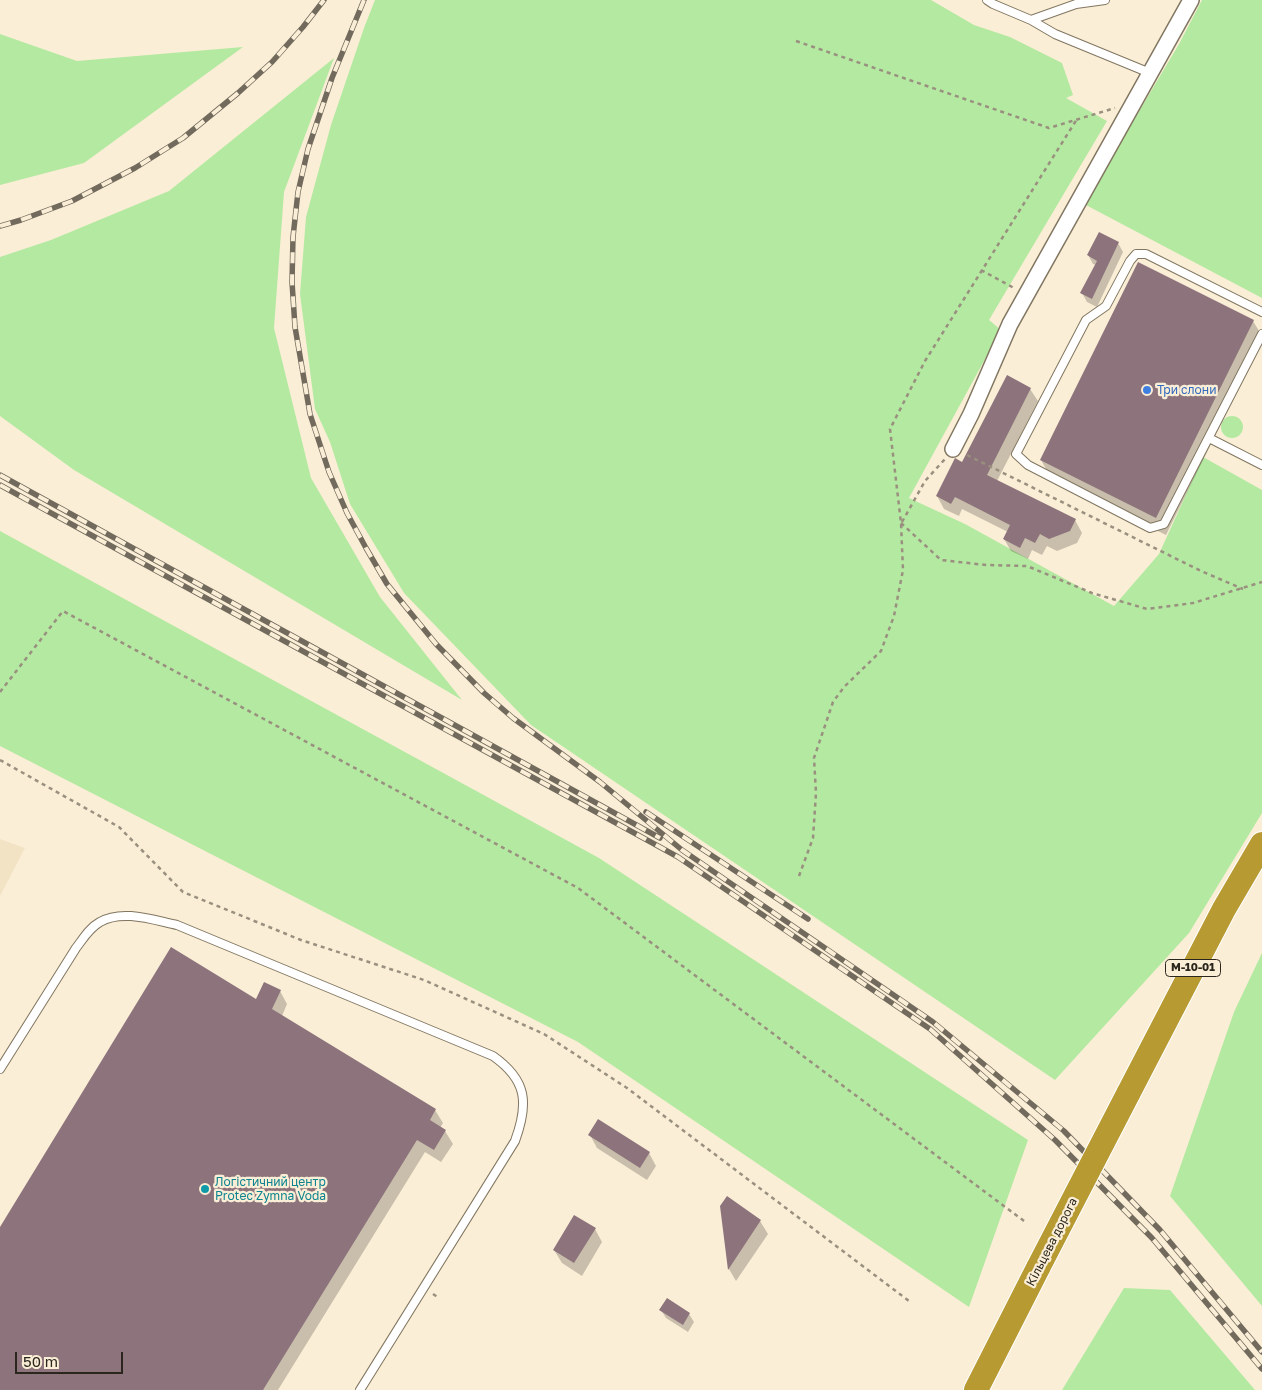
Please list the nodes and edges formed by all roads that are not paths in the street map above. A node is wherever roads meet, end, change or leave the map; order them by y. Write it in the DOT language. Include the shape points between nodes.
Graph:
graph roads {
  1 [pos="987,0"];
  2 [pos="1105,0"];
  3 [pos="1191,0"];
  4 [pos="1031,20"];
  5 [pos="1150,74"];
  6 [pos="1262,312"];
  7 [pos="1262,334"];
  8 [pos="1208,438"];
  9 [pos="953,449"];
  10 [pos="1262,465"];
  11 [pos="1262,844"];
  12 [pos="0,1068"];
  13 [pos="360,1390"];
  14 [pos="976,1390"];
  1 -- 4 [label="lane"];
  2 -- 4 [label="lane" via="1076,4"];
  3 -- 5 [label="street"];
  4 -- 5 [label="lane" via="1055,34"];
  5 -- 9 [label="street" via="1010,324"];
  6 -- 8 [label="lane" via="1146,254 1136,254 1106,306 1086,320 1016,454 1028,465 1150,528 1164,524"];
  7 -- 8 [label="lane"];
  8 -- 10 [label="lane"];
  11 -- 14 [label="highway, Кільцева дорога / М-10-01, bridge" via="1224,909"];
  12 -- 13 [label="lane" via="76,948 99,922 114,916 177,925 493,1056 507,1066 520,1086 524,1105 515,1141"];
}
